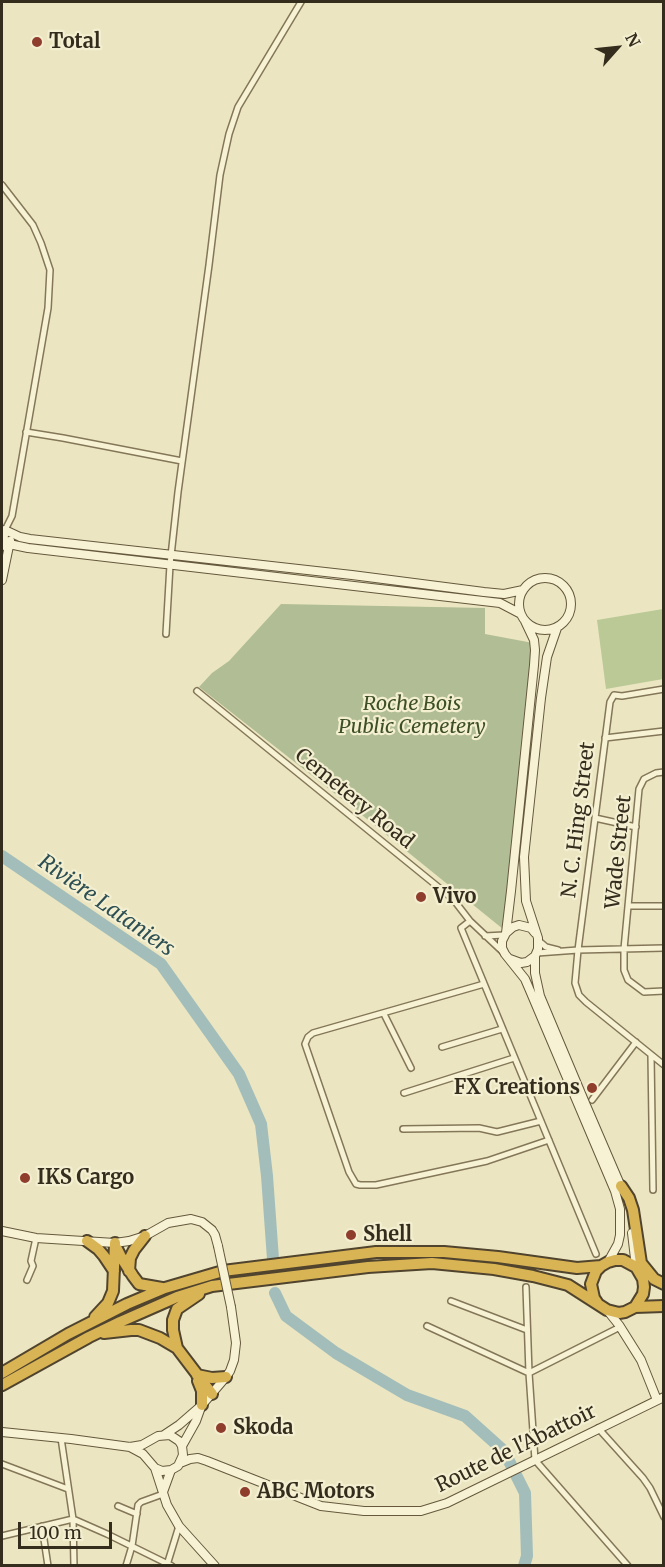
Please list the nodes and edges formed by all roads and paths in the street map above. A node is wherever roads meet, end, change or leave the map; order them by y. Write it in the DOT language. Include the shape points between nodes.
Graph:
graph roads {
  1 [pos="301,2"];
  2 [pos="2,185"];
  3 [pos="26,432"];
  4 [pos="182,461"];
  5 [pos="5,537"];
  6 [pos="171,554"];
  7 [pos="170,565"];
  8 [pos="2,580"];
  9 [pos="523,590"];
  10 [pos="523,617"];
  11 [pos="557,628"];
  12 [pos="166,634"];
  13 [pos="197,691"];
  14 [pos="663,692"];
  15 [pos="663,731"];
  16 [pos="605,738"];
  17 [pos="663,772"];
  18 [pos="595,818"];
  19 [pos="636,827"];
  20 [pos="628,906"];
  21 [pos="663,906"];
  22 [pos="470,921"];
  23 [pos="505,934"];
  24 [pos="485,936"];
  25 [pos="538,939"];
  26 [pos="663,948"];
  27 [pos="624,949"];
  28 [pos="578,950"];
  29 [pos="564,952"];
  30 [pos="536,955"];
  31 [pos="507,956"];
  32 [pos="484,984"];
  33 [pos="663,991"];
  34 [pos="384,1014"];
  35 [pos="502,1029"];
  36 [pos="636,1042"];
  37 [pos="442,1047"];
  38 [pos="651,1055"];
  39 [pos="514,1058"];
  40 [pos="663,1065"];
  41 [pos="411,1068"];
  42 [pos="404,1093"];
  43 [pos="592,1100"];
  44 [pos="541,1121"];
  45 [pos="403,1130"];
  46 [pos="549,1140"];
  47 [pos="621,1186"];
  48 [pos="653,1190"];
  49 [pos="2,1231"];
  50 [pos="145,1236"];
  51 [pos="36,1238"];
  52 [pos="87,1241"];
  53 [pos="115,1243"];
  54 [pos="596,1254"];
  55 [pos="605,1264"];
  56 [pos="636,1267"];
  57 [pos="129,1271"];
  58 [pos="114,1272"];
  59 [pos="643,1279"];
  60 [pos="27,1280"];
  61 [pos="212,1286"];
  62 [pos="663,1286"];
  63 [pos="526,1287"];
  64 [pos="165,1288"];
  65 [pos="451,1301"];
  66 [pos="663,1306"];
  67 [pos="602,1307"];
  68 [pos="633,1308"];
  69 [pos="91,1321"];
  70 [pos="427,1326"];
  71 [pos="619,1326"];
  72 [pos="527,1330"];
  73 [pos="94,1335"];
  74 [pos="177,1348"];
  75 [pos="2,1373"];
  76 [pos="529,1373"];
  77 [pos="196,1375"];
  78 [pos="226,1377"];
  79 [pos="2,1388"];
  80 [pos="212,1394"];
  81 [pos="660,1398"];
  82 [pos="202,1405"];
  83 [pos="598,1428"];
  84 [pos="2,1432"];
  85 [pos="164,1435"];
  86 [pos="61,1438"];
  87 [pos="153,1439"];
  88 [pos="130,1447"];
  89 [pos="183,1448"];
  90 [pos="535,1460"];
  91 [pos="207,1461"];
  92 [pos="180,1463"];
  93 [pos="2,1464"];
  94 [pos="152,1465"];
  95 [pos="171,1470"];
  96 [pos="68,1489"];
  97 [pos="163,1493"];
  98 [pos="117,1506"];
  99 [pos="137,1514"];
  100 [pos="663,1517"];
  101 [pos="73,1519"];
  102 [pos="42,1526"];
  103 [pos="179,1526"];
  104 [pos="2,1536"];
  105 [pos="132,1546"];
  106 [pos="206,1556"];
  107 [pos="169,1565"];
  108 [pos="48,1566"];
  109 [pos="74,1566"];
  110 [pos="126,1566"];
  111 [pos="203,1566"];
  112 [pos="215,1566"];
  113 [pos="628,1566"];
  1 -- 4 [label="street" via="238,107 229,134 220,175"];
  2 -- 3 [label="street" via="33,225 50,270 48,308"];
  3 -- 4 [label="street"];
  3 -- 5 [label="street" via="13,528"];
  4 -- 6 [label="street"];
  5 -- 6 [label="main road"];
  5 -- 7 [label="main road" via="28,548"];
  5 -- 8 [label="main road"];
  6 -- 7 [label="street"];
  6 -- 9 [label="main road" via="484,592 504,594"];
  7 -- 10 [label="main road" via="500,603"];
  7 -- 12 [label="street"];
  9 -- 10 [label="main road" via="519,606"];
  9 -- 11 [label="main road" via="537,579 562,584 568,591 571,609"];
  10 -- 11 [label="main road" via="539,630"];
  10 -- 23 [label="main road" via="534,640 535,658"];
  11 -- 25 [label="main road" via="541,698 524,857 526,901"];
  13 -- 22 [label="street, Cemetery Road" via="453,899"];
  14 -- 16 [label="street, N. C. Hing Street" via="614,695"];
  15 -- 16 [label="street"];
  16 -- 18 [label="street, N. C. Hing Street"];
  17 -- 19 [label="street, Wade Street" via="645,779 639,789"];
  18 -- 19 [label="street"];
  18 -- 28 [label="street, N. C. Hing Street"];
  19 -- 20 [label="street, Wade Street"];
  20 -- 21 [label="street"];
  20 -- 27 [label="street, Wade Street"];
  22 -- 24 [label="street, Cemetery Road"];
  22 -- 32 [label="street" via="461,928"];
  23 -- 24 [label="street"];
  23 -- 25 [label="main road" via="513,927 525,926"];
  23 -- 31 [label="main road" via="502,948"];
  24 -- 31 [label="street, Cemetery Road"];
  25 -- 29 [label="street" via="546,947"];
  25 -- 30 [label="main road"];
  26 -- 27 [label="street"];
  27 -- 28 [label="street"];
  27 -- 33 [label="street, Wade Street" via="628,980 644,992"];
  28 -- 29 [label="street"];
  28 -- 36 [label="street, N. C. Hing Street" via="575,983 579,995"];
  29 -- 30 [label="street"];
  30 -- 31 [label="main road" via="521,963"];
  30 -- 47 [label="main road" via="540,996"];
  31 -- 55 [label="main road" via="525,979 615,1191 621,1235"];
  32 -- 34 [label="street"];
  32 -- 35 [label="street"];
  34 -- 41 [label="street"];
  34 -- 46 [label="street" via="313,1033 305,1044 355,1181 365,1186 376,1185 487,1161"];
  35 -- 37 [label="street"];
  35 -- 39 [label="street"];
  36 -- 38 [label="street, N. C. Hing Street"];
  36 -- 43 [label="street"];
  38 -- 40 [label="street, N. C. Hing Street"];
  38 -- 48 [label="street"];
  39 -- 42 [label="street"];
  39 -- 44 [label="street"];
  44 -- 45 [label="street" via="497,1132 479,1128"];
  44 -- 46 [label="street"];
  46 -- 54 [label="street"];
  47 -- 56 [label="main road" via="629,1212"];
  47 -- 62 [label="highway" via="633,1210 641,1263"];
  49 -- 51 [label="main road"];
  50 -- 53 [label="main road"];
  50 -- 57 [label="highway" via="130,1258"];
  50 -- 78 [label="main road, bridge" via="168,1223 191,1219 202,1222 215,1235 236,1343"];
  51 -- 52 [label="main road"];
  51 -- 60 [label="street"];
  52 -- 53 [label="main road"];
  52 -- 58 [label="highway" via="98,1249"];
  53 -- 57 [label="highway"];
  53 -- 58 [label="highway"];
  55 -- 56 [label="highway" via="623,1260"];
  55 -- 64 [label="highway" via="577,1268 444,1252 376,1252 223,1271"];
  55 -- 67 [label="highway" via="596,1271 591,1284 594,1298"];
  56 -- 59 [label="highway"];
  57 -- 64 [label="highway" via="139,1284"];
  58 -- 69 [label="highway" via="108,1303"];
  59 -- 62 [label="highway"];
  59 -- 68 [label="highway" via="643,1294"];
  61 -- 67 [label="highway" via="432,1263 495,1269 568,1285"];
  61 -- 73 [label="highway" via="177,1297"];
  61 -- 74 [label="highway" via="177,1309 172,1325"];
  63 -- 72 [label="street"];
  64 -- 69 [label="highway"];
  65 -- 72 [label="street"];
  66 -- 68 [label="highway"];
  67 -- 68 [label="highway" via="619,1313"];
  67 -- 71 [label="main road"];
  68 -- 71 [label="main road"];
  69 -- 75 [label="highway"];
  70 -- 76 [label="street"];
  71 -- 76 [label="street"];
  71 -- 81 [label="main road"];
  72 -- 76 [label="street"];
  73 -- 74 [label="highway" via="139,1330"];
  73 -- 79 [label="highway"];
  74 -- 77 [label="highway"];
  76 -- 90 [label="street"];
  77 -- 78 [label="highway"];
  77 -- 80 [label="highway"];
  77 -- 82 [label="highway"];
  78 -- 80 [label="main road"];
  80 -- 82 [label="main road"];
  81 -- 83 [label="main road, Route de l'Abattoir"];
  82 -- 85 [label="main road"];
  82 -- 89 [label="main road"];
  83 -- 90 [label="main road, Route de l'Abattoir"];
  83 -- 100 [label="street" via="643,1478"];
  84 -- 86 [label="main road"];
  85 -- 87 [label="main road"];
  85 -- 89 [label="main road" via="175,1438"];
  86 -- 88 [label="main road"];
  86 -- 96 [label="street"];
  87 -- 88 [label="main road"];
  87 -- 94 [label="main road" via="148,1448"];
  88 -- 94 [label="main road"];
  89 -- 91 [label="main road, Route de l'Abattoir"];
  89 -- 92 [label="main road"];
  90 -- 91 [label="main road, Route de l'Abattoir" via="447,1503 421,1511 321,1506"];
  90 -- 113 [label="street"];
  91 -- 92 [label="main road, Route de l'Abattoir" via="198,1458"];
  92 -- 95 [label="main road"];
  93 -- 96 [label="street"];
  94 -- 95 [label="main road" via="162,1471"];
  94 -- 97 [label="main road"];
  95 -- 97 [label="main road"];
  96 -- 101 [label="street"];
  97 -- 99 [label="street" via="141,1502"];
  97 -- 103 [label="main road"];
  98 -- 99 [label="street"];
  99 -- 105 [label="street"];
  101 -- 102 [label="street"];
  101 -- 105 [label="street"];
  101 -- 109 [label="street"];
  102 -- 104 [label="street"];
  102 -- 108 [label="street"];
  103 -- 106 [label="main road"];
  103 -- 107 [label="street"];
  105 -- 107 [label="street"];
  105 -- 110 [label="street"];
  106 -- 111 [label="street"];
  106 -- 112 [label="main road"];
}
